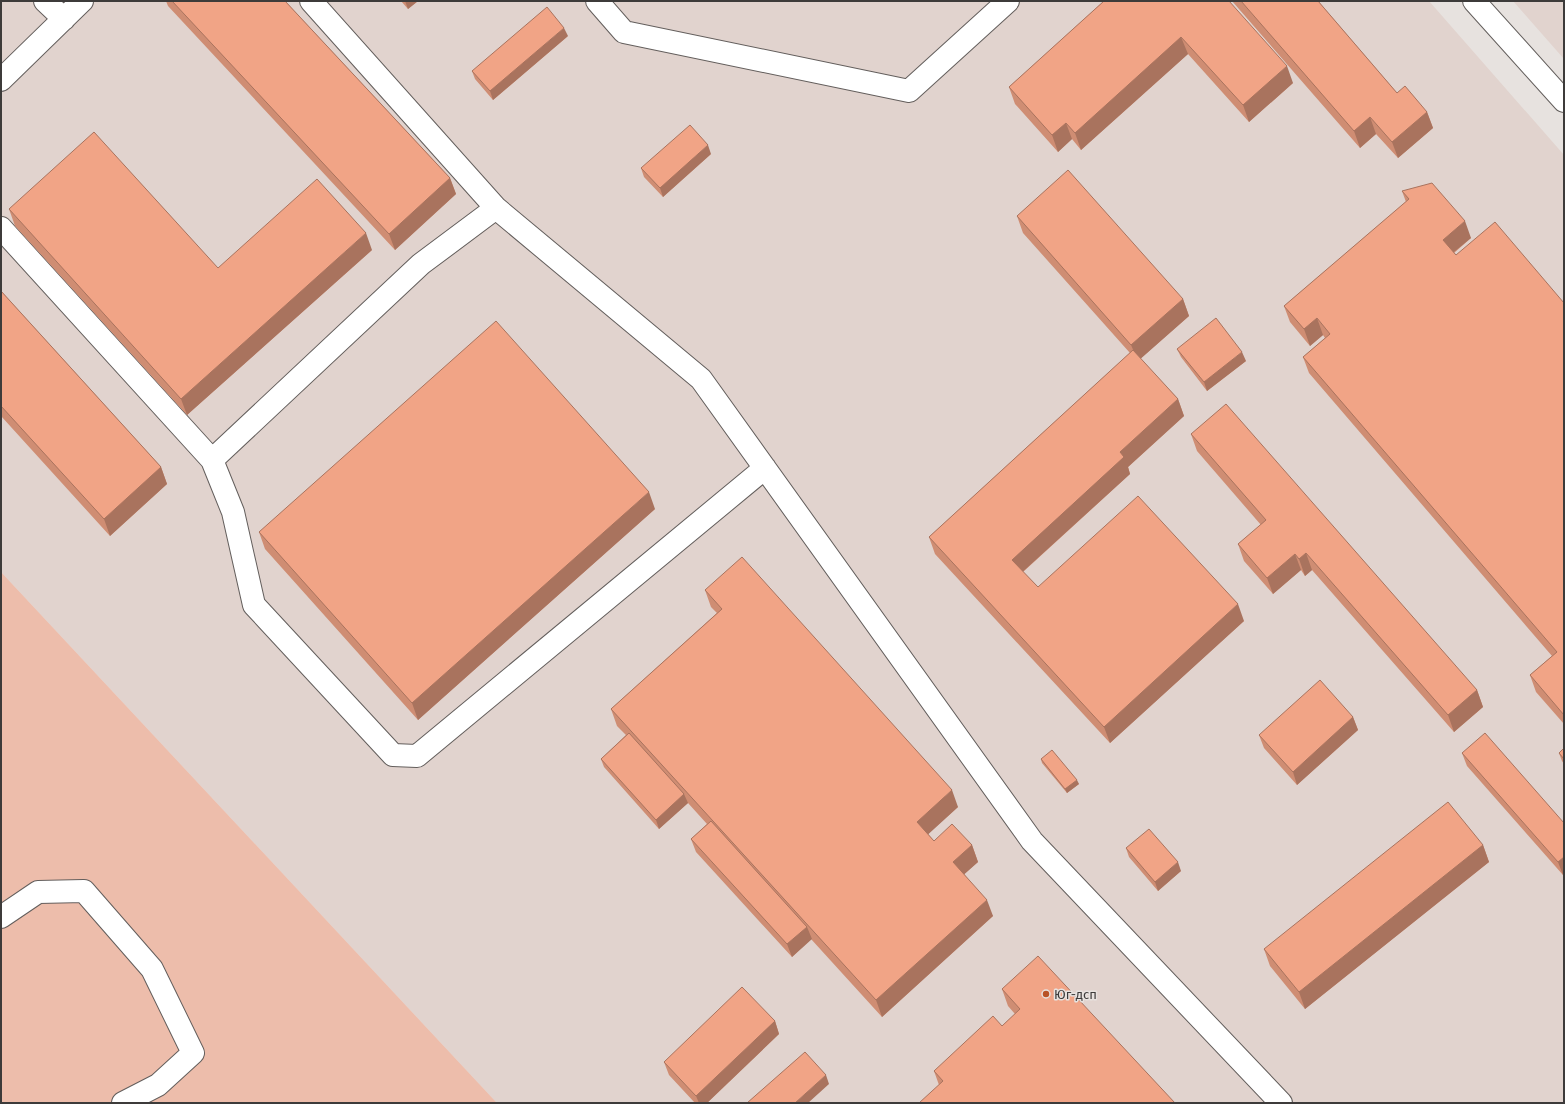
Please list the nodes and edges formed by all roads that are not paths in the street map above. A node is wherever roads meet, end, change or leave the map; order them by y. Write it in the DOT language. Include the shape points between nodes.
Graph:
graph roads {
  1 [pos="45,1"];
  2 [pos="82,1"];
  3 [pos="311,1"];
  4 [pos="597,1"];
  5 [pos="1008,1"];
  6 [pos="1474,1"];
  7 [pos="64,19"];
  8 [pos="1,80"];
  9 [pos="1564,100"];
  10 [pos="496,208"];
  11 [pos="1,228"];
  12 [pos="212,460"];
  13 [pos="765,468"];
  14 [pos="1,917"];
  15 [pos="123,1103"];
  16 [pos="1281,1103"];
  1 -- 7 [label="main road"];
  2 -- 7 [label="main road"];
  3 -- 10 [label="main road"];
  4 -- 5 [label="main road" via="624,32 909,91"];
  6 -- 9 [label="main road"];
  7 -- 8 [label="main road"];
  10 -- 12 [label="main road" via="421,264"];
  10 -- 13 [label="main road" via="701,379"];
  11 -- 12 [label="main road"];
  12 -- 13 [label="main road" via="234,512 254,605 393,755 417,756"];
  13 -- 16 [label="main road" via="1032,841"];
  14 -- 15 [label="main road" via="38,892 84,891 152,969 193,1053 158,1085"];
}
